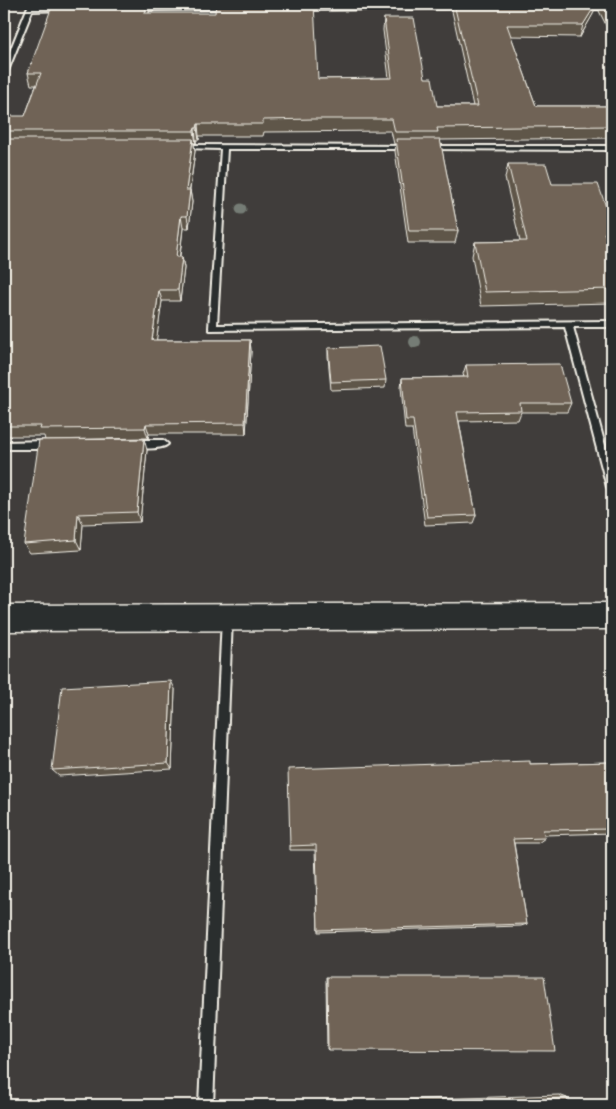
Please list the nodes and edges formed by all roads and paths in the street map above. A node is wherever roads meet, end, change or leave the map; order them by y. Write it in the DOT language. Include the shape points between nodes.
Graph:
graph roads {
  1 [pos="31,6"];
  2 [pos="612,6"];
  3 [pos="474,7"];
  4 [pos="573,7"];
  5 [pos="69,8"];
  6 [pos="128,8"];
  7 [pos="237,8"];
  8 [pos="296,8"];
  9 [pos="4,73"];
  10 [pos="176,147"];
  11 [pos="224,147"];
  12 [pos="413,147"];
  13 [pos="423,147"];
  14 [pos="612,148"];
  15 [pos="568,324"];
  16 [pos="612,324"];
  17 [pos="123,444"];
  18 [pos="163,444"];
  19 [pos="64,445"];
  20 [pos="4,446"];
  21 [pos="612,487"];
  22 [pos="612,616"];
  23 [pos="227,617"];
  24 [pos="4,618"];
  25 [pos="206,1105"];
  1 -- 5 [label="lane"];
  1 -- 9 [label="lane"];
  2 -- 4 [label="lane"];
  3 -- 8 [label="lane"];
  6 -- 7 [label="lane"];
  10 -- 11 [label="lane"];
  11 -- 12 [label="lane"];
  11 -- 15 [label="lane" via="213,328"];
  13 -- 14 [label="lane"];
  15 -- 16 [label="lane"];
  15 -- 21 [label="lane"];
  17 -- 18 [label="lane"];
  19 -- 20 [label="lane"];
  22 -- 23 [label="street"];
  23 -- 24 [label="street"];
  23 -- 25 [label="lane"];
}
